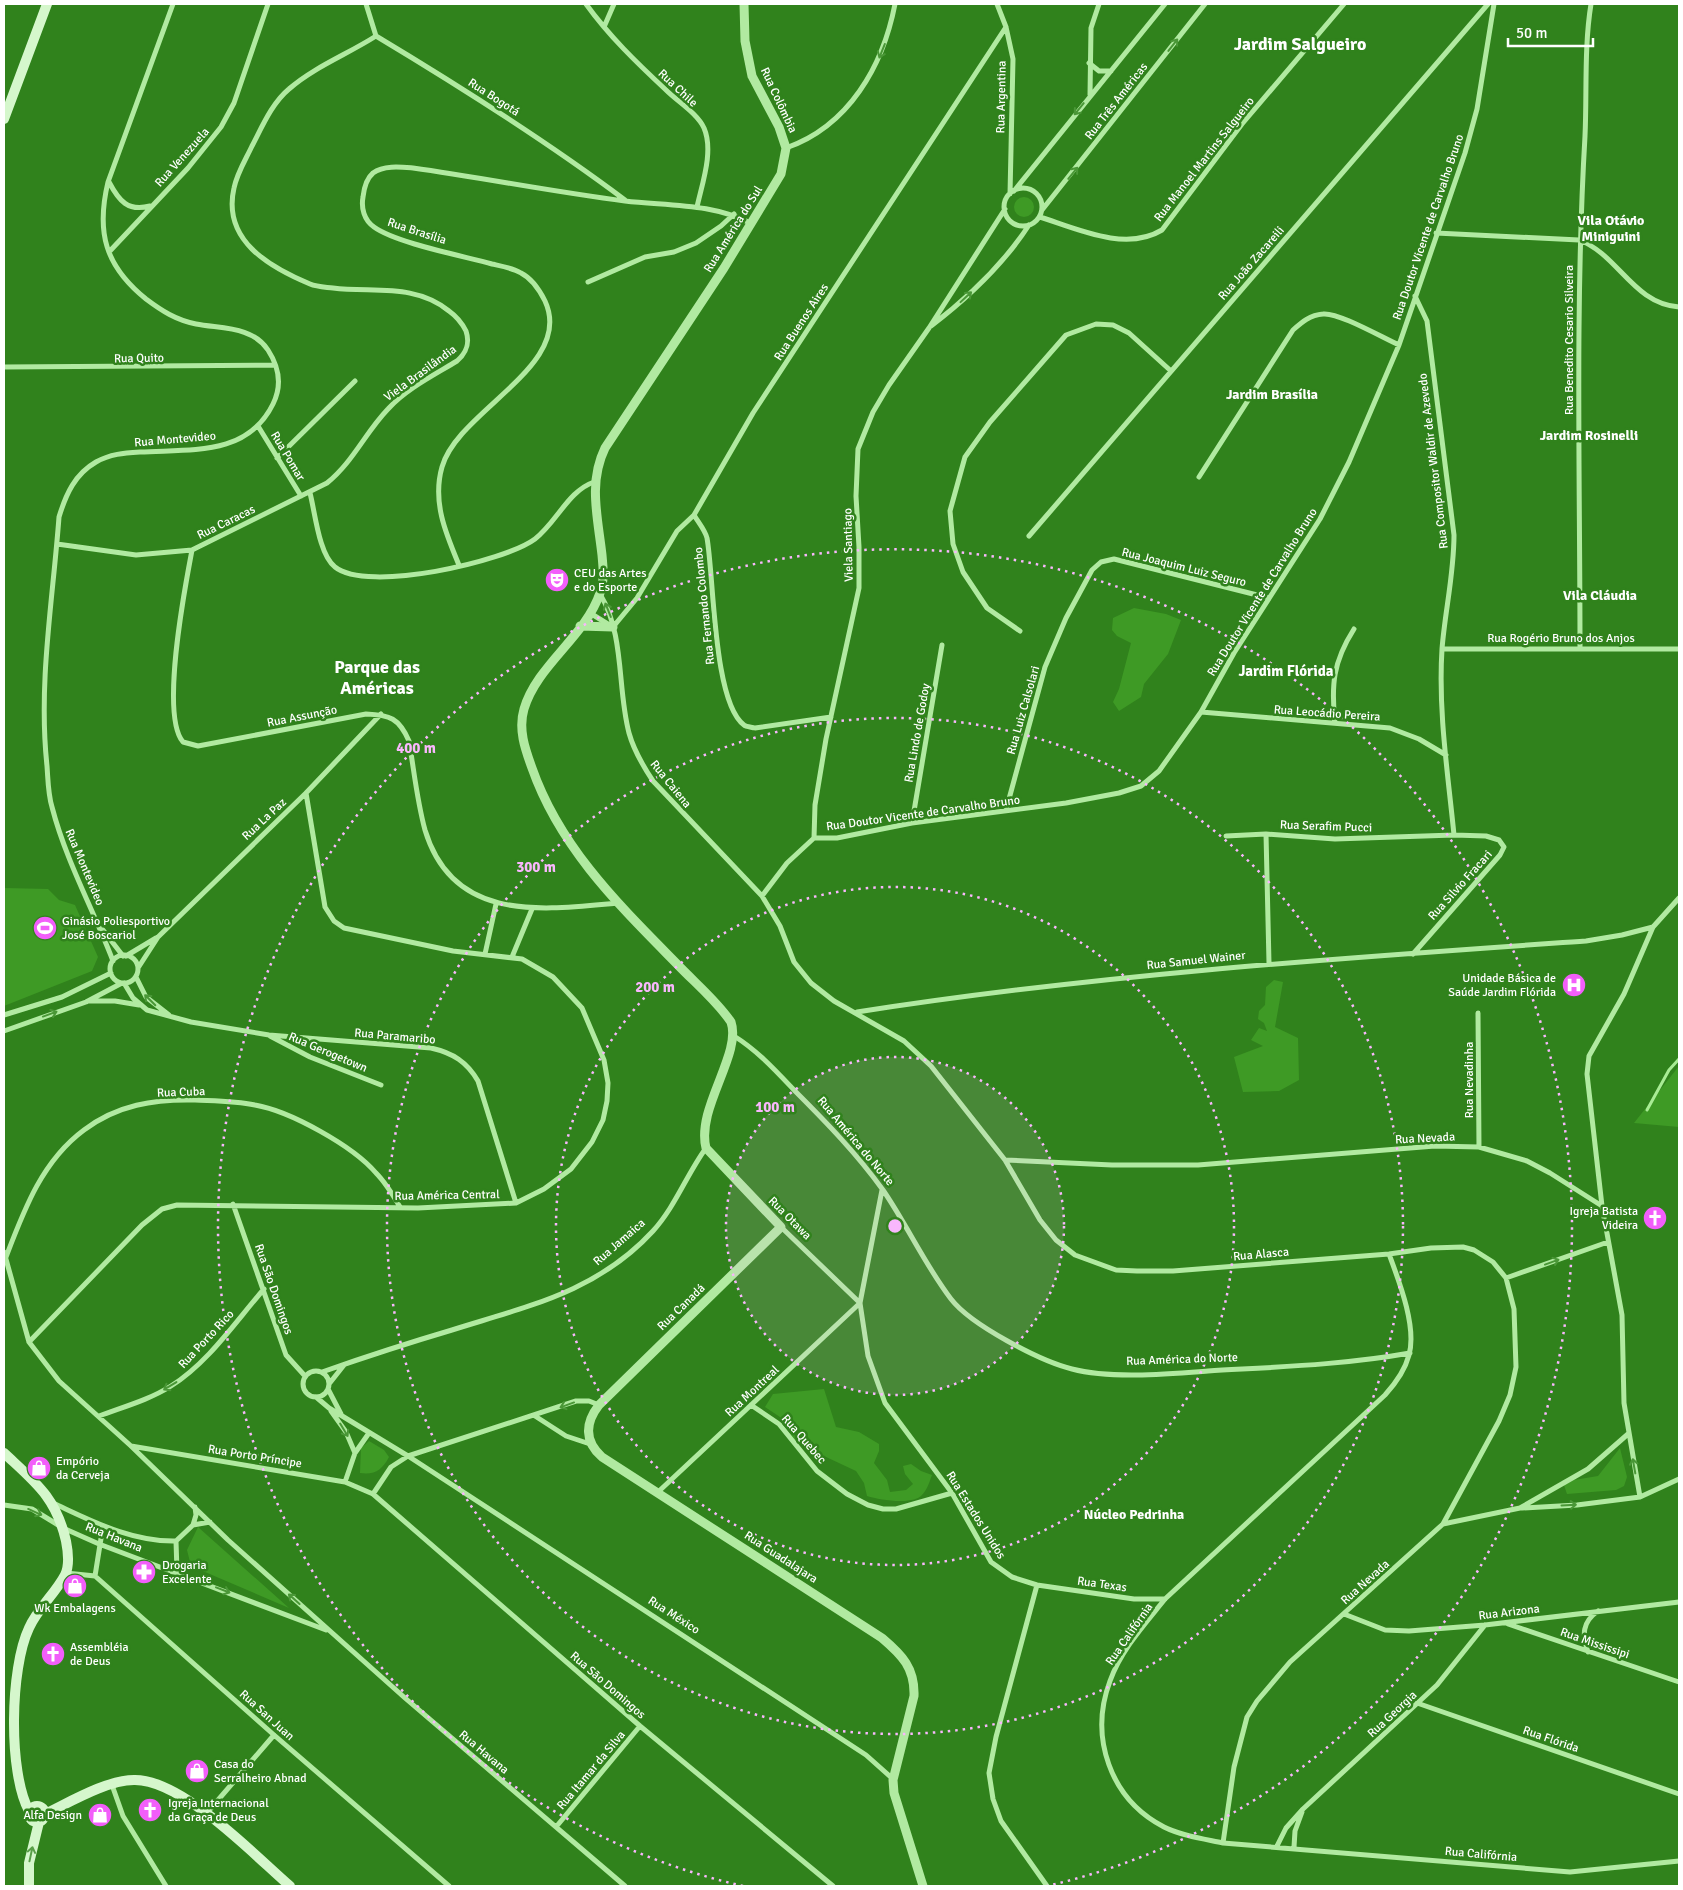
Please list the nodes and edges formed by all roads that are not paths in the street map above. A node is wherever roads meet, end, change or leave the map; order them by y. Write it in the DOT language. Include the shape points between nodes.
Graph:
graph roads {
  1 [pos="46,4"];
  2 [pos="173,4"];
  3 [pos="268,4"];
  4 [pos="366,4"];
  5 [pos="586,4"];
  6 [pos="614,4"];
  7 [pos="744,4"];
  8 [pos="895,4"];
  9 [pos="997,4"];
  10 [pos="1099,4"];
  11 [pos="1165,4"];
  12 [pos="1205,4"];
  13 [pos="1344,4"];
  14 [pos="1488,4"];
  15 [pos="1494,4"];
  16 [pos="1591,4"];
  17 [pos="1006,27"];
  18 [pos="604,28"];
  19 [pos="376,36"];
  20 [pos="1090,63"];
  21 [pos="1111,71"];
  22 [pos="1090,95"];
  23 [pos="4,119"];
  24 [pos="786,148"];
  25 [pos="108,182"];
  26 [pos="1012,193"];
  27 [pos="625,200"];
  28 [pos="151,206"];
  29 [pos="697,207"];
  30 [pos="1004,209"];
  31 [pos="1042,210"];
  32 [pos="734,214"];
  33 [pos="1040,217"];
  34 [pos="752,224"];
  35 [pos="1029,225"];
  36 [pos="1436,233"];
  37 [pos="1579,240"];
  38 [pos="109,252"];
  39 [pos="588,282"];
  40 [pos="1415,296"];
  41 [pos="1679,307"];
  42 [pos="929,328"];
  43 [pos="1399,345"];
  44 [pos="274,365"];
  45 [pos="4,367"];
  46 [pos="1171,371"];
  47 [pos="355,381"];
  48 [pos="258,426"];
  49 [pos="277,458"];
  50 [pos="1199,476"];
  51 [pos="594,482"];
  52 [pos="310,493"];
  53 [pos="301,496"];
  54 [pos="694,515"];
  55 [pos="1029,536"];
  56 [pos="57,544"];
  57 [pos="192,550"];
  58 [pos="459,566"];
  59 [pos="600,594"];
  60 [pos="1269,598"];
  61 [pos="589,613"];
  62 [pos="1066,618"];
  63 [pos="580,626"];
  64 [pos="613,627"];
  65 [pos="1354,629"];
  66 [pos="1020,631"];
  67 [pos="942,646"];
  68 [pos="1580,648"];
  69 [pos="1442,649"];
  70 [pos="1679,649"];
  71 [pos="1201,712"];
  72 [pos="381,714"];
  73 [pos="831,717"];
  74 [pos="1334,723"];
  75 [pos="1446,755"];
  76 [pos="306,793"];
  77 [pos="1006,810"];
  78 [pos="912,823"];
  79 [pos="1266,834"];
  80 [pos="1454,835"];
  81 [pos="1226,836"];
  82 [pos="814,838"];
  83 [pos="762,896"];
  84 [pos="1679,898"];
  85 [pos="618,903"];
  86 [pos="496,904"];
  87 [pos="532,909"];
  88 [pos="100,925"];
  89 [pos="1653,927"];
  90 [pos="158,937"];
  91 [pos="485,954"];
  92 [pos="1413,954"];
  93 [pos="125,956"];
  94 [pos="512,956"];
  95 [pos="114,961"];
  96 [pos="1268,963"];
  97 [pos="138,968"];
  98 [pos="111,973"];
  99 [pos="136,977"];
  100 [pos="123,983"];
  101 [pos="86,1002"];
  102 [pos="140,1005"];
  103 [pos="857,1012"];
  104 [pos="1478,1013"];
  105 [pos="4,1015"];
  106 [pos="172,1017"];
  107 [pos="4,1031"];
  108 [pos="269,1035"];
  109 [pos="734,1036"];
  110 [pos="381,1085"];
  111 [pos="1480,1147"];
  112 [pos="706,1148"];
  113 [pos="1005,1160"];
  114 [pos="882,1190"];
  115 [pos="516,1203"];
  116 [pos="233,1204"];
  117 [pos="1602,1206"];
  118 [pos="400,1207"];
  119 [pos="781,1227"];
  120 [pos="1608,1242"];
  121 [pos="4,1252"];
  122 [pos="1389,1254"];
  123 [pos="6,1259"];
  124 [pos="1506,1278"];
  125 [pos="264,1289"];
  126 [pos="860,1303"];
  127 [pos="29,1342"];
  128 [pos="1410,1354"];
  129 [pos="344,1365"];
  130 [pos="322,1372"];
  131 [pos="304,1376"];
  132 [pos="329,1387"];
  133 [pos="316,1397"];
  134 [pos="599,1405"];
  135 [pos="751,1405"];
  136 [pos="329,1408"];
  137 [pos="99,1416"];
  138 [pos="343,1416"];
  139 [pos="535,1416"];
  140 [pos="369,1433"];
  141 [pos="1628,1434"];
  142 [pos="590,1444"];
  143 [pos="131,1446"];
  144 [pos="4,1453"];
  145 [pos="355,1453"];
  146 [pos="408,1456"];
  147 [pos="1679,1479"];
  148 [pos="345,1482"];
  149 [pos="657,1493"];
  150 [pos="952,1493"];
  151 [pos="373,1494"];
  152 [pos="1640,1497"];
  153 [pos="53,1502"];
  154 [pos="4,1505"];
  155 [pos="195,1507"];
  156 [pos="1520,1508"];
  157 [pos="210,1522"];
  158 [pos="1443,1524"];
  159 [pos="193,1525"];
  160 [pos="103,1526"];
  161 [pos="63,1528"];
  162 [pos="176,1540"];
  163 [pos="99,1544"];
  164 [pos="177,1572"];
  165 [pos="66,1573"];
  166 [pos="95,1576"];
  167 [pos="1037,1585"];
  168 [pos="1165,1599"];
  169 [pos="1679,1602"];
  170 [pos="1598,1611"];
  171 [pos="1344,1614"];
  172 [pos="1505,1623"];
  173 [pos="1485,1625"];
  174 [pos="331,1632"];
  175 [pos="1588,1652"];
  176 [pos="1679,1682"];
  177 [pos="1417,1703"];
  178 [pos="640,1726"];
  179 [pos="274,1735"];
  180 [pos="894,1780"];
  181 [pos="112,1785"];
  182 [pos="1679,1794"];
  183 [pos="1303,1809"];
  184 [pos="206,1814"];
  185 [pos="42,1818"];
  186 [pos="556,1826"];
  187 [pos="1223,1843"];
  188 [pos="1277,1846"];
  189 [pos="1294,1847"];
  190 [pos="1679,1861"];
  191 [pos="29,1886"];
  192 [pos="166,1886"];
  193 [pos="290,1886"];
  194 [pos="449,1886"];
  195 [pos="625,1886"];
  196 [pos="832,1886"];
  197 [pos="923,1886"];
  198 [pos="1047,1886"];
  1 -- 23 [label="main road"];
  2 -- 25 [label="street, Rua Montevideo"];
  3 -- 28 [label="street, Rua Venezuela" via="234,103 222,127"];
  4 -- 19 [label="street"];
  5 -- 18 [label="street, Rua Chile"];
  6 -- 18 [label="street"];
  7 -- 24 [label="street, Rua Colômbia" via="744,41 752,76"];
  8 -- 24 [label="street, one-way" via="873,73 852,102 828,126 804,142"];
  9 -- 17 [label="street, Rua Argentina"];
  10 -- 20 [label="street" via="1091,28"];
  11 -- 21 [label="street, Rua Três Américas"];
  31 -- 12 [label="street, Rua Três Américas, one-way"];
  13 -- 33 [label="street, Rua Manoel Martins Salgueiro" via="1242,124 1162,230 1141,238 1113,237 1096,235"];
  14 -- 46 [label="street, Rua João Zacareili"];
  15 -- 36 [label="street, Rua Doutor Vicente de Carvalho Bruno" via="1477,109"];
  16 -- 37 [label="street, Rua Benedito Cesario Silveira"];
  17 -- 26 [label="street, Rua Argentina" via="1013,59"];
  17 -- 54 [label="street, Rua Buenos Aires" via="758,406"];
  18 -- 29 [label="street, Rua Chile" via="703,127 706,157"];
  19 -- 27 [label="street, Rua Bogotá" via="567,156"];
  19 -- 52 [label="street, Viela Brasilândia" via="318,69 280,97 236,181 233,218 241,238 252,251 281,270 313,285 419,294 444,307 458,319 468,344 457,361 389,407 341,472"];
  20 -- 21 [label="street" via="1099,71"];
  20 -- 22 [label="street"];
  21 -- 22 [label="street, Rua Três Américas"];
  22 -- 26 [label="street, Rua Três Américas, one-way"];
  24 -- 34 [label="street, Rua América do Sul" via="781,174"];
  25 -- 28 [label="street" via="124,204 137,209"];
  25 -- 38 [label="street, Rua Montevideo" via="102,209"];
  26 -- 30 [label="street"];
  26 -- 31 [label="street" via="1028,189 1034,192 1039,197"];
  27 -- 29 [label="street, Rua Brasília"];
  27 -- 58 [label="street, Rua Brasília" via="414,168 377,170 365,185 363,214 373,227 393,237 521,273 538,291 550,317 551,332 531,365 462,431 444,462 439,481 439,505"];
  28 -- 38 [label="street, Rua Venezuela"];
  29 -- 32 [label="street, Rua Brasília"];
  30 -- 35 [label="street" via="1011,222"];
  30 -- 42 [label="street, Viela Santiago"];
  31 -- 33 [label="street"];
  32 -- 34 [label="street, Rua Brasília"];
  32 -- 39 [label="street" via="696,243 674,252 644,257"];
  33 -- 35 [label="street"];
  34 -- 51 [label="street, Rua América do Sul" via="605,448"];
  42 -- 35 [label="street, Viela Santiago, one-way" via="995,270"];
  36 -- 37 [label="street"];
  36 -- 40 [label="street, Rua Doutor Vicente de Carvalho Bruno"];
  37 -- 41 [label="street" via="1604,254 1642,293 1663,304"];
  37 -- 68 [label="street, Rua Benedito Cesario Silveira"];
  38 -- 44 [label="street, Rua Montevideo" via="128,284 168,315 195,324 250,334 262,342"];
  40 -- 43 [label="street, Rua Doutor Vicente de Carvalho Bruno"];
  40 -- 69 [label="street, Rua Compositor Waldir de Azevedo" via="1426,321 1454,535"];
  42 -- 73 [label="street, Viela Santiago" via="888,385 858,450 859,588"];
  43 -- 50 [label="street" via="1338,316 1326,313 1305,319 1293,330"];
  43 -- 60 [label="street, Rua Doutor Vicente de Carvalho Bruno" via="1333,493"];
  44 -- 45 [label="street, Rua Quito"];
  44 -- 48 [label="street, Rua Montevideo" via="279,380 278,391 269,413"];
  46 -- 55 [label="street, Rua João Zacareili"];
  46 -- 66 [label="street" via="1113,325 1096,324 1066,335 990,422 965,457 950,511 953,544 964,572 987,608"];
  47 -- 49 [label="street"];
  48 -- 49 [label="street, Rua Pomar"];
  48 -- 56 [label="street, Rua Montevideo" via="224,445 196,450 113,454 96,461 82,472 66,495 59,517"];
  49 -- 53 [label="street, Rua Pomar"];
  51 -- 58 [label="street" via="584,485 534,539 516,549"];
  51 -- 59 [label="street" via="604,575"];
  52 -- 53 [label="street, Rua Caracas"];
  52 -- 58 [label="street" via="324,552 333,566 340,570 371,578 399,577"];
  53 -- 57 [label="street, Rua Caracas"];
  54 -- 64 [label="street, Rua Buenos Aires" via="677,530 637,598"];
  54 -- 73 [label="street, Rua Fernando Colombo" via="707,536 717,647 736,715 744,725 755,728"];
  56 -- 57 [label="street, Rua Caracas" via="136,555"];
  56 -- 88 [label="street, Rua Montevideo" via="44,695 51,804 62,845"];
  57 -- 72 [label="street, Rua Assunção" via="175,666 174,718 184,742 198,746 366,714"];
  59 -- 61 [label="street"];
  64 -- 59 [label="street, Rua Caiena, one-way"];
  60 -- 62 [label="street, Rua Joaquim Luiz Seguro" via="1128,562 1108,560 1092,570"];
  60 -- 71 [label="street, Rua Doutor Vicente de Carvalho Bruno"];
  61 -- 63 [label="street"];
  61 -- 64 [label="street"];
  62 -- 77 [label="street, Rua Luiz Calsolari" via="1045,667"];
  63 -- 64 [label="street"];
  63 -- 85 [label="street" via="526,700 522,737 539,788 557,824"];
  64 -- 83 [label="street, Rua Caiena" via="629,732 639,759 652,781"];
  65 -- 74 [label="street" via="1340,654 1332,683"];
  67 -- 78 [label="street, Rua Lindo de Godoy"];
  68 -- 69 [label="street, Rua Rogério Bruno dos Anjos"];
  68 -- 70 [label="street, Rua Rogério Bruno dos Anjos"];
  69 -- 75 [label="street, Rua Compositor Waldir de Azevedo" via="1441,698"];
  71 -- 74 [label="street, Rua Leocádio Pereira"];
  71 -- 77 [label="street, Rua Doutor Vicente de Carvalho Bruno" via="1159,771 1141,786 1066,802"];
  72 -- 76 [label="street, Rua La Paz"];
  72 -- 86 [label="street" via="403,727 409,741 426,831 437,858 463,886"];
  73 -- 82 [label="street, Viela Santiago" via="815,805"];
  74 -- 75 [label="street, Rua Leocádio Pereira" via="1390,728 1419,739"];
  75 -- 80 [label="street, Rua Compositor Waldir de Azevedo"];
  76 -- 90 [label="street, Rua La Paz"];
  76 -- 91 [label="street, Rua América Central" via="324,906 334,921 362,934"];
  77 -- 78 [label="street, Rua Doutor Vicente de Carvalho Bruno"];
  78 -- 82 [label="street, Rua Doutor Vicente de Carvalho Bruno" via="837,838"];
  79 -- 80 [label="street, Rua Serafim Pucci" via="1335,839"];
  79 -- 81 [label="street"];
  79 -- 96 [label="street, Rua Serafim Pucci"];
  80 -- 92 [label="street, Rua Silvio Fracari" via="1495,838 1502,843 1503,851"];
  82 -- 83 [label="street, Rua Doutor Vicente de Carvalho Bruno" via="787,862"];
  83 -- 103 [label="street" via="774,913 794,962 802,973 821,992"];
  84 -- 89 [label="street"];
  85 -- 87 [label="street"];
  85 -- 109 [label="street" via="726,1015"];
  86 -- 87 [label="street"];
  86 -- 91 [label="street"];
  87 -- 94 [label="street"];
  88 -- 93 [label="street, Rua Montevideo"];
  88 -- 95 [label="street, Rua Montevideo"];
  89 -- 92 [label="street, Rua Samuel Wainer" via="1586,940"];
  89 -- 117 [label="street" via="1635,972 1596,1041 1588,1065"];
  90 -- 93 [label="street, Rua La Paz"];
  90 -- 97 [label="street, Rua La Paz"];
  91 -- 94 [label="street, Rua América Central"];
  92 -- 96 [label="street, Rua Samuel Wainer"];
  93 -- 95 [label="street"];
  93 -- 97 [label="street" via="134,960"];
  94 -- 115 [label="street, Rua América Central" via="553,977 582,1008 604,1060 608,1083 603,1120 584,1155 544,1189"];
  95 -- 98 [label="street"];
  96 -- 103 [label="street, Rua Samuel Wainer" via="979,993"];
  97 -- 99 [label="street"];
  98 -- 100 [label="street"];
  98 -- 105 [label="street" via="62,996"];
  99 -- 100 [label="street"];
  106 -- 99 [label="street, Rua Paramaribo, one-way" via="146,997"];
  100 -- 101 [label="street"];
  100 -- 102 [label="street"];
  101 -- 102 [label="street, Rua Paramaribo" via="115,1000"];
  107 -- 101 [label="street, one-way"];
  102 -- 106 [label="street, Rua Paramaribo" via="154,1013"];
  103 -- 113 [label="street, Rua Alasca" via="904,1041 931,1066"];
  104 -- 111 [label="street, Rua Nevadinha"];
  106 -- 108 [label="street, Rua Paramaribo" via="222,1029"];
  108 -- 110 [label="street, Rua Gerogetown" via="310,1058"];
  108 -- 115 [label="street, Rua Paramaribo" via="431,1048 461,1059 478,1081"];
  109 -- 112 [label="street" via="710,1108 704,1139"];
  109 -- 114 [label="street, Rua América do Norte" via="762,1057 811,1107"];
  111 -- 113 [label="street, Rua Nevada" via="1435,1146 1198,1165"];
  111 -- 117 [label="street, Rua Nevada" via="1527,1161"];
  112 -- 119 [label="street, Rua Otawa"];
  112 -- 129 [label="street, Rua Jamaica" via="654,1230 612,1268 584,1285 540,1303"];
  113 -- 122 [label="street, Rua Alasca" via="1040,1220 1056,1240 1075,1255 1116,1270 1173,1271"];
  114 -- 126 [label="street, Rua Estados Unidos"];
  114 -- 128 [label="street, Rua América do Norte" via="952,1301 1011,1342 1073,1370 1116,1374 1177,1373 1317,1365"];
  115 -- 118 [label="street, Rua América Central"];
  116 -- 118 [label="street, Rua América Central"];
  116 -- 125 [label="street, Rua São Domingos"];
  116 -- 127 [label="street, Rua América Central" via="177,1205 153,1215"];
  117 -- 120 [label="street"];
  118 -- 123 [label="street, Rua Cuba" via="376,1172 362,1160 318,1131 280,1112 256,1105 169,1100 135,1105 109,1114 83,1130 58,1153 30,1198"];
  119 -- 126 [label="street, Rua Otawa"];
  119 -- 134 [label="street, Rua Canadá"];
  124 -- 120 [label="street, one-way"];
  120 -- 141 [label="street" via="1622,1314"];
  121 -- 123 [label="street"];
  122 -- 124 [label="street, Rua Alasca" via="1464,1247 1484,1256"];
  122 -- 128 [label="street, Rua Califórnia" via="1407,1312"];
  123 -- 127 [label="street"];
  124 -- 158 [label="street" via="1514,1309 1516,1340 1516,1367 1510,1395"];
  125 -- 131 [label="street, Rua São Domingos" via="286,1355"];
  125 -- 137 [label="street, Rua Porto Rico, one-way" via="186,1375 170,1387"];
  126 -- 135 [label="street, Rua Montreal"];
  126 -- 150 [label="street, Rua Estados Unidos" via="868,1356 885,1403"];
  127 -- 137 [label="street" via="59,1381"];
  128 -- 168 [label="street, Rua Califórnia" via="1385,1395"];
  129 -- 130 [label="street, Rua Jamaica"];
  129 -- 132 [label="street"];
  130 -- 131 [label="street" via="312,1371"];
  130 -- 132 [label="street"];
  131 -- 133 [label="street" via="304,1390 311,1397"];
  132 -- 133 [label="street"];
  132 -- 138 [label="street, Rua México"];
  133 -- 136 [label="street, Rua México"];
  134 -- 139 [label="street, one-way" via="576,1401"];
  134 -- 142 [label="street, Rua Canadá" via="588,1427"];
  135 -- 149 [label="street, Rua Montreal"];
  135 -- 150 [label="street, Rua Quebec" via="779,1424 817,1471 868,1505 896,1509"];
  136 -- 138 [label="street, Rua México"];
  136 -- 145 [label="street, one-way" via="346,1432"];
  137 -- 143 [label="street"];
  138 -- 140 [label="street, Rua México"];
  139 -- 142 [label="street, Rua Guadalajara" via="566,1436"];
  139 -- 146 [label="street"];
  140 -- 145 [label="street"];
  140 -- 146 [label="street, Rua México"];
  152 -- 141 [label="street, one-way"];
  141 -- 156 [label="street" via="1588,1469"];
  142 -- 149 [label="street, Rua Guadalajara" via="602,1457"];
  143 -- 148 [label="street, Rua Porto Príncipe"];
  143 -- 155 [label="street"];
  144 -- 153 [label="main road"];
  145 -- 148 [label="street"];
  146 -- 151 [label="street" via="391,1467"];
  146 -- 180 [label="street, Rua México" via="866,1755"];
  147 -- 152 [label="street"];
  148 -- 151 [label="street, Rua Porto Príncipe"];
  149 -- 180 [label="street, Rua Guadalajara" via="874,1632 900,1653 911,1669 914,1696"];
  150 -- 167 [label="street, Rua Estados Unidos" via="991,1562 1012,1578"];
  151 -- 178 [label="street, Rua São Domingos"];
  156 -- 152 [label="street, one-way"];
  153 -- 160 [label="street, Rua Havana"];
  153 -- 161 [label="main road"];
  154 -- 161 [label="street, Rua Havana, one-way" via="32,1509"];
  155 -- 157 [label="street, Rua Havana"];
  155 -- 159 [label="street"];
  156 -- 158 [label="street"];
  157 -- 159 [label="street"];
  174 -- 157 [label="street, Rua Havana, one-way"];
  158 -- 171 [label="street, Rua Nevada"];
  159 -- 162 [label="street"];
  160 -- 162 [label="street, Rua Havana" via="150,1540"];
  160 -- 163 [label="street"];
  161 -- 163 [label="street, Rua Havana"];
  161 -- 165 [label="main road" via="67,1548"];
  162 -- 164 [label="street"];
  163 -- 164 [label="street, Rua Havana"];
  163 -- 166 [label="street"];
  164 -- 174 [label="street, Rua Havana, one-way"];
  165 -- 166 [label="street"];
  165 -- 185 [label="main road" via="31,1624 18,1663 15,1713 18,1781 29,1810 38,1806"];
  166 -- 179 [label="street, Rua San Juan"];
  167 -- 168 [label="street, Rua Texas" via="1134,1599"];
  167 -- 198 [label="street" via="989,1773 992,1799 1001,1821"];
  168 -- 187 [label="street, Rua Califórnia" via="1124,1654 1110,1679 1103,1703 1102,1746 1119,1786 1149,1817 1184,1835"];
  169 -- 170 [label="street, Rua Arizona"];
  170 -- 172 [label="street, Rua Arizona"];
  170 -- 175 [label="street" via="1590,1616 1584,1631"];
  171 -- 173 [label="street, Rua Arizona" via="1385,1630"];
  171 -- 187 [label="street, Rua Nevada" via="1290,1662 1247,1717 1234,1767"];
  172 -- 173 [label="street, Rua Arizona"];
  172 -- 175 [label="street, Rua Mississipi"];
  173 -- 177 [label="street, Rua Georgia" via="1437,1685"];
  174 -- 186 [label="street, Rua Havana"];
  175 -- 176 [label="street, Rua Mississipi"];
  177 -- 182 [label="street, Rua Flórida"];
  177 -- 183 [label="street, Rua Georgia"];
  178 -- 186 [label="street, Rua Itamar da Silva"];
  178 -- 196 [label="street, Rua São Domingos"];
  179 -- 184 [label="street"];
  179 -- 194 [label="street, Rua San Juan"];
  180 -- 197 [label="street" via="897,1808"];
  181 -- 184 [label="main road" via="134,1780 162,1785"];
  181 -- 185 [label="main road"];
  181 -- 192 [label="street" via="123,1816"];
  183 -- 188 [label="street, Rua Georgia" via="1286,1828"];
  183 -- 189 [label="street, Rua Georgia" via="1295,1831"];
  184 -- 193 [label="main road"];
  191 -- 185 [label="main road, one-way" via="29,1863"];
  186 -- 195 [label="street, Rua Havana"];
  187 -- 188 [label="street, Rua Califórnia"];
  188 -- 189 [label="street, Rua Califórnia"];
  189 -- 190 [label="street, Rua Califórnia" via="1570,1872"];
}
